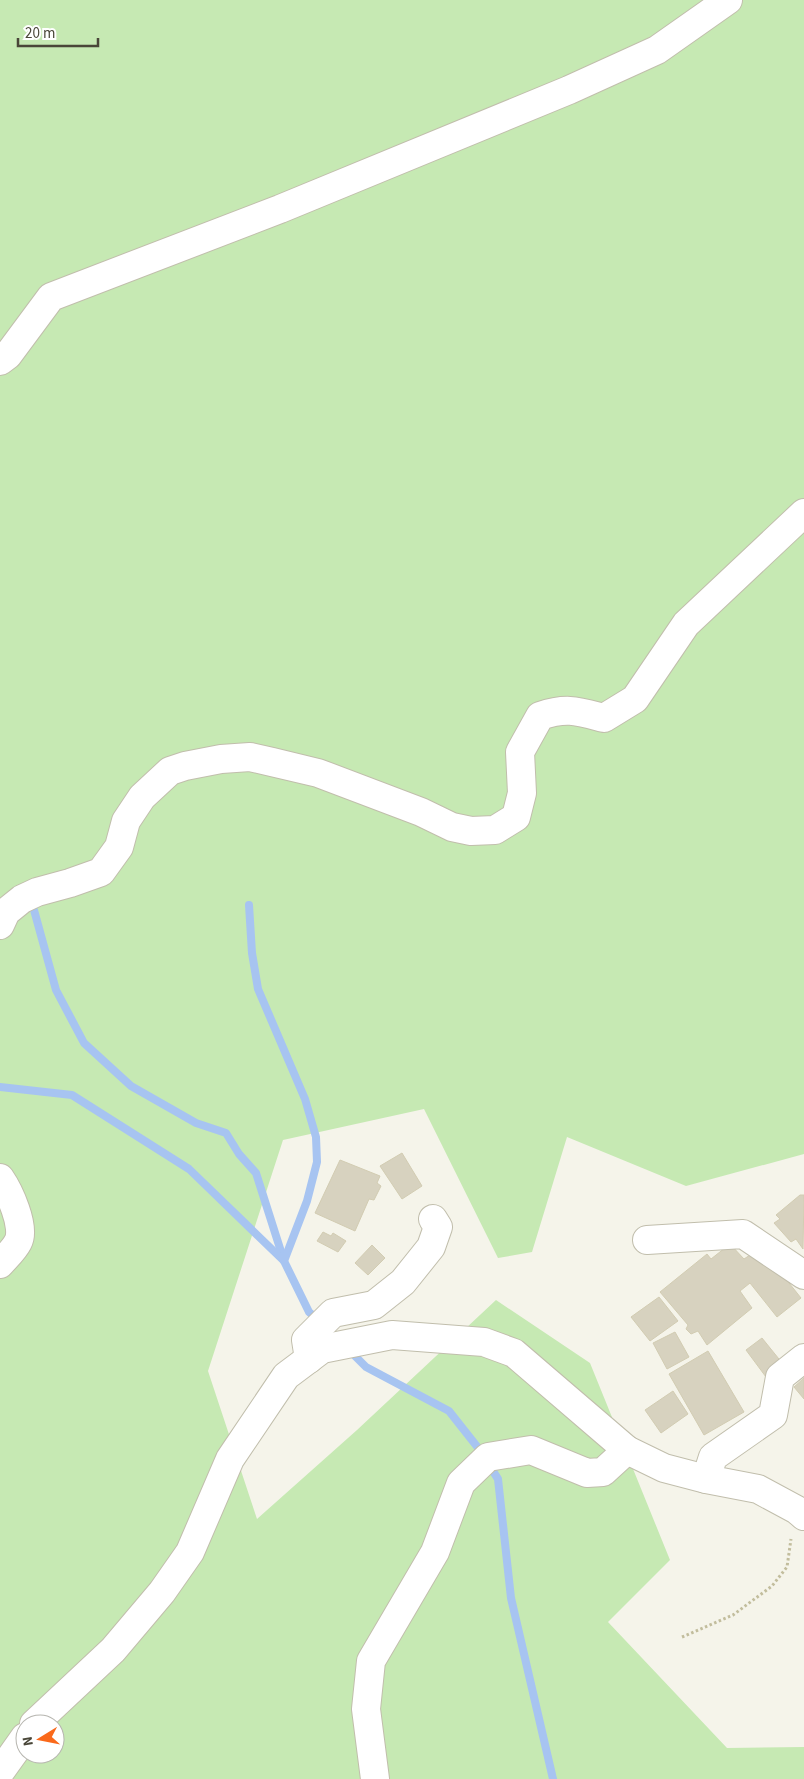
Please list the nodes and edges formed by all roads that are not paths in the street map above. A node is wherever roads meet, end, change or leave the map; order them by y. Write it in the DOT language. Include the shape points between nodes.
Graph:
graph roads {
  1 [pos="728,0"];
  2 [pos="0,361"];
  3 [pos="804,513"];
  4 [pos="0,925"];
  5 [pos="0,1178"];
  6 [pos="433,1220"];
  7 [pos="647,1240"];
  8 [pos="0,1264"];
  9 [pos="804,1275"];
  10 [pos="804,1358"];
  11 [pos="308,1359"];
  12 [pos="627,1450"];
  13 [pos="706,1478"];
  14 [pos="798,1512"];
  15 [pos="45,1714"];
  16 [pos="15,1751"];
  17 [pos="0,1772"];
  18 [pos="375,1779"];
  1 -- 2 [label="street" via="657,50 569,90 280,209 51,298"];
  3 -- 4 [label="street" via="686,624 635,699 604,718 575,710 557,710 540,716 520,752 522,793 516,817 495,830 452,828 421,812 318,773 250,757 221,759 170,770 142,797 126,820 119,847 101,872 22,899 6,912"];
  5 -- 8 [label="street" via="20,1225 19,1241"];
  6 -- 11 [label="street" via="438,1227 431,1247 403,1282 374,1305 333,1313 306,1340"];
  7 -- 9 [label="street" via="742,1234"];
  10 -- 13 [label="street" via="780,1378 773,1415 713,1457"];
  11 -- 12 [label="street" via="322,1349 392,1335 484,1342 514,1353"];
  11 -- 15 [label="street" via="286,1376 230,1459 190,1552 162,1592 113,1650"];
  12 -- 13 [label="street" via="664,1468"];
  12 -- 18 [label="street" via="603,1472 587,1473 532,1450 488,1457 461,1483 435,1552 371,1661 366,1709"];
  13 -- 14 [label="street" via="758,1488"];
  16 -- 17 [label="street"];
}
